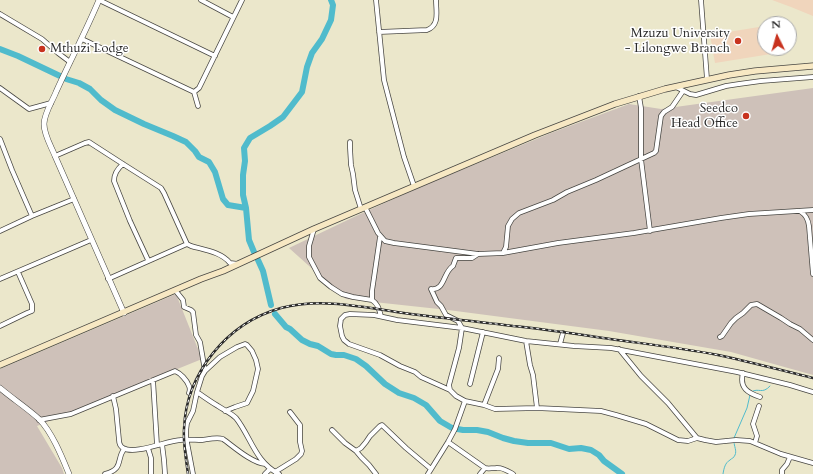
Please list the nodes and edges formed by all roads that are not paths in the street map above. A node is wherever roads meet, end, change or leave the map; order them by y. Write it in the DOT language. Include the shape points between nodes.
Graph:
graph roads {
  1 [pos="99,0"];
  2 [pos="201,0"];
  3 [pos="242,0"];
  4 [pos="376,0"];
  5 [pos="436,0"];
  6 [pos="701,0"];
  7 [pos="0,14"];
  8 [pos="233,17"];
  9 [pos="379,32"];
  10 [pos="82,39"];
  11 [pos="215,56"];
  12 [pos="70,62"];
  13 [pos="813,66"];
  14 [pos="813,77"];
  15 [pos="707,79"];
  16 [pos="676,86"];
  17 [pos="0,88"];
  18 [pos="683,91"];
  19 [pos="194,92"];
  20 [pos="639,96"];
  21 [pos="51,103"];
  22 [pos="198,106"];
  23 [pos="0,139"];
  24 [pos="350,142"];
  25 [pos="55,156"];
  26 [pos="641,159"];
  27 [pos="123,164"];
  28 [pos="414,186"];
  29 [pos="74,199"];
  30 [pos="363,208"];
  31 [pos="800,211"];
  32 [pos="813,211"];
  33 [pos="32,216"];
  34 [pos="314,229"];
  35 [pos="0,231"];
  36 [pos="650,231"];
  37 [pos="380,237"];
  38 [pos="91,240"];
  39 [pos="188,244"];
  40 [pos="503,253"];
  41 [pos="478,254"];
  42 [pos="148,260"];
  43 [pos="239,264"];
  44 [pos="813,270"];
  45 [pos="18,272"];
  46 [pos="813,274"];
  47 [pos="0,279"];
  48 [pos="108,279"];
  49 [pos="175,290"];
  50 [pos="372,300"];
  51 [pos="124,313"];
  52 [pos="381,316"];
  53 [pos="0,326"];
  54 [pos="462,328"];
  55 [pos="483,332"];
  56 [pos="563,333"];
  57 [pos="720,337"];
  58 [pos="813,340"];
  59 [pos="526,341"];
  60 [pos="560,344"];
  61 [pos="619,349"];
  62 [pos="500,358"];
  63 [pos="0,365"];
  64 [pos="205,371"];
  65 [pos="743,373"];
  66 [pos="153,380"];
  67 [pos="470,384"];
  68 [pos="0,388"];
  69 [pos="450,390"];
  70 [pos="197,392"];
  71 [pos="813,392"];
  72 [pos="189,393"];
  73 [pos="113,396"];
  74 [pos="760,397"];
  75 [pos="465,401"];
  76 [pos="484,405"];
  77 [pos="759,406"];
  78 [pos="537,408"];
  79 [pos="225,411"];
  80 [pos="290,412"];
  81 [pos="39,420"];
  82 [pos="332,430"];
  83 [pos="697,438"];
  84 [pos="187,440"];
  85 [pos="448,442"];
  86 [pos="755,442"];
  87 [pos="160,445"];
  88 [pos="148,448"];
  89 [pos="124,449"];
  90 [pos="356,451"];
  91 [pos="790,457"];
  92 [pos="813,463"];
  93 [pos="265,464"];
  94 [pos="270,469"];
  95 [pos="431,469"];
  96 [pos="486,470"];
  97 [pos="277,473"];
  98 [pos="69,474"];
  99 [pos="105,474"];
  100 [pos="151,474"];
  101 [pos="165,474"];
  102 [pos="193,474"];
  103 [pos="265,474"];
  104 [pos="376,474"];
  105 [pos="428,474"];
  106 [pos="480,474"];
  107 [pos="513,474"];
  108 [pos="782,474"];
  1 -- 10 [label="street"];
  1 -- 11 [label="street"];
  2 -- 8 [label="street"];
  3 -- 8 [label="street"];
  4 -- 9 [label="street"];
  5 -- 9 [label="street" via="436,19 432,28"];
  6 -- 15 [label="street"];
  7 -- 12 [label="street" via="42,39"];
  8 -- 11 [label="street"];
  9 -- 28 [label="street" via="384,80"];
  10 -- 12 [label="street"];
  10 -- 19 [label="street"];
  11 -- 19 [label="street" via="200,88"];
  12 -- 21 [label="street"];
  13 -- 15 [label="main road"];
  14 -- 18 [label="street" via="726,86 696,95"];
  15 -- 16 [label="main road"];
  16 -- 18 [label="street"];
  16 -- 20 [label="main road"];
  17 -- 21 [label="street" via="29,109"];
  18 -- 26 [label="street" via="672,107 661,116 656,151"];
  19 -- 22 [label="street"];
  20 -- 26 [label="street"];
  20 -- 28 [label="main road" via="563,123"];
  21 -- 25 [label="street" via="44,123"];
  23 -- 33 [label="street"];
  24 -- 30 [label="street" via="351,165 358,201"];
  25 -- 27 [label="street" via="89,142"];
  25 -- 29 [label="street"];
  26 -- 36 [label="street"];
  26 -- 40 [label="street" via="519,213 508,226"];
  27 -- 39 [label="street" via="161,188"];
  27 -- 42 [label="street" via="118,169 114,181"];
  28 -- 30 [label="main road"];
  29 -- 33 [label="street"];
  29 -- 38 [label="street"];
  30 -- 34 [label="main road"];
  30 -- 37 [label="street"];
  31 -- 32 [label="street"];
  31 -- 36 [label="street" via="749,214"];
  31 -- 44 [label="street" via="808,221"];
  33 -- 35 [label="street"];
  34 -- 43 [label="main road"];
  34 -- 50 [label="street" via="309,257 320,278 342,294"];
  36 -- 40 [label="street"];
  37 -- 41 [label="street" via="394,243"];
  37 -- 50 [label="street"];
  38 -- 45 [label="street"];
  38 -- 48 [label="street"];
  39 -- 42 [label="street"];
  39 -- 43 [label="street" via="216,253 227,258 230,263"];
  40 -- 41 [label="street"];
  41 -- 54 [label="street" via="472,258 456,258 440,288 431,289 436,302 446,315 458,321"];
  42 -- 48 [label="street"];
  43 -- 49 [label="main road"];
  44 -- 46 [label="street"];
  45 -- 47 [label="street"];
  45 -- 53 [label="street" via="32,304 32,311"];
  48 -- 51 [label="street"];
  49 -- 51 [label="main road"];
  49 -- 64 [label="street" via="183,300 184,307 193,312"];
  50 -- 52 [label="street" via="378,304"];
  51 -- 63 [label="main road"];
  52 -- 54 [label="street"];
  52 -- 69 [label="street" via="343,316 340,329 344,340"];
  54 -- 55 [label="street"];
  54 -- 69 [label="street" via="449,381"];
  55 -- 59 [label="street"];
  55 -- 67 [label="street"];
  56 -- 60 [label="street"];
  57 -- 58 [label="street" via="736,318 751,305 757,304 800,329"];
  59 -- 60 [label="street"];
  59 -- 78 [label="street"];
  60 -- 61 [label="street"];
  61 -- 65 [label="street"];
  61 -- 83 [label="street"];
  62 -- 76 [label="street"];
  64 -- 70 [label="street"];
  64 -- 79 [label="street" via="220,356 237,347 245,344 252,351 258,369 248,402"];
  65 -- 71 [label="street"];
  65 -- 74 [label="street" via="742,382 746,390"];
  66 -- 72 [label="street" via="177,371 189,386"];
  66 -- 73 [label="street"];
  66 -- 87 [label="street"];
  68 -- 81 [label="street"];
  69 -- 75 [label="street"];
  70 -- 79 [label="street"];
  70 -- 84 [label="street" via="193,411 186,426"];
  73 -- 81 [label="street" via="71,414"];
  73 -- 89 [label="street" via="119,440"];
  75 -- 76 [label="street"];
  75 -- 85 [label="street" via="458,424"];
  76 -- 78 [label="street" via="495,409"];
  77 -- 86 [label="street" via="753,424"];
  78 -- 83 [label="street" via="601,411 646,424 678,440 688,441"];
  79 -- 93 [label="street" via="243,428 252,447"];
  80 -- 97 [label="street" via="300,425 302,451 296,459"];
  81 -- 98 [label="street" via="51,436"];
  82 -- 90 [label="street"];
  83 -- 86 [label="street" via="716,442"];
  84 -- 87 [label="street"];
  84 -- 93 [label="street" via="222,438 253,460"];
  84 -- 102 [label="street"];
  85 -- 95 [label="street"];
  85 -- 96 [label="street"];
  86 -- 91 [label="street"];
  87 -- 88 [label="street"];
  87 -- 101 [label="street"];
  88 -- 89 [label="street"];
  88 -- 100 [label="street"];
  89 -- 99 [label="street" via="119,465"];
  90 -- 95 [label="street" via="382,425"];
  90 -- 104 [label="street"];
  91 -- 92 [label="street"];
  91 -- 108 [label="street"];
  93 -- 94 [label="street"];
  94 -- 97 [label="street"];
  94 -- 103 [label="street"];
  95 -- 105 [label="street"];
  96 -- 106 [label="street"];
  96 -- 107 [label="street" via="501,468"];
}
